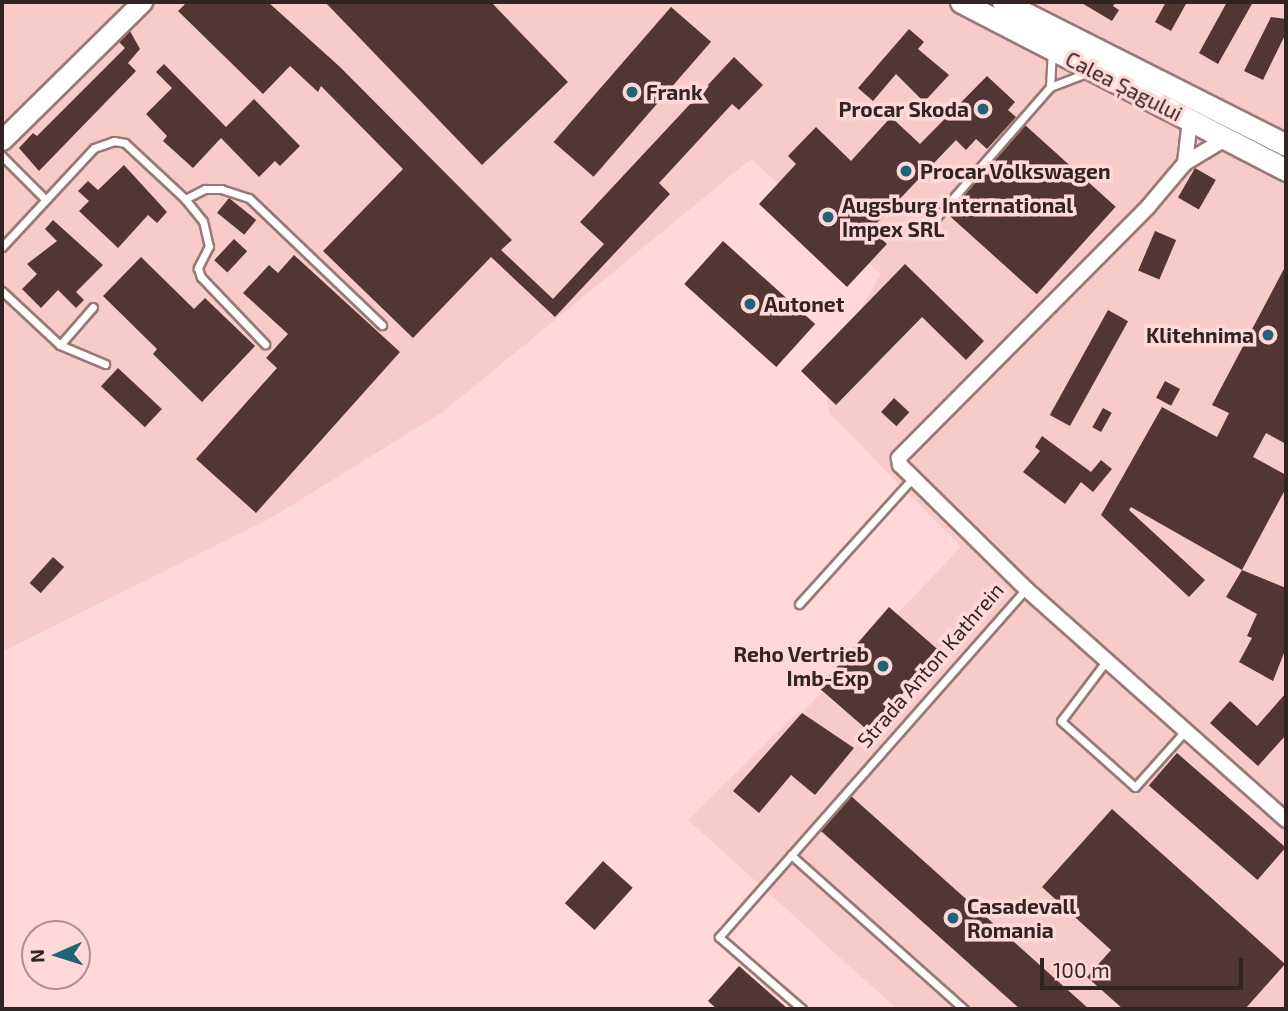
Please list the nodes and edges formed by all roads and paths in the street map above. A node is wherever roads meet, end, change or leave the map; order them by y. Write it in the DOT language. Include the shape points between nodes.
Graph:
graph roads {
  1 [pos="142,2"];
  2 [pos="961,2"];
  3 [pos="1003,2"];
  4 [pos="1052,49"];
  5 [pos="1095,71"];
  6 [pos="1050,87"];
  7 [pos="1190,121"];
  8 [pos="1226,139"];
  9 [pos="2,140"];
  10 [pos="1286,145"];
  11 [pos="2,156"];
  12 [pos="1185,163"];
  13 [pos="1286,170"];
  14 [pos="44,198"];
  15 [pos="185,199"];
  16 [pos="927,228"];
  17 [pos="2,247"];
  18 [pos="2,290"];
  19 [pos="93,307"];
  20 [pos="382,324"];
  21 [pos="265,344"];
  22 [pos="60,345"];
  23 [pos="105,364"];
  24 [pos="913,477"];
  25 [pos="1026,589"];
  26 [pos="799,604"];
  27 [pos="1107,660"];
  28 [pos="1186,731"];
  29 [pos="1286,820"];
  30 [pos="791,855"];
  31 [pos="802,1009"];
  32 [pos="964,1009"];
  1 -- 9 [label="street"];
  2 -- 4 [label="main road, Calea Șagului"];
  3 -- 10 [label="main road, Calea Șagului"];
  4 -- 5 [label="main road, Calea Șagului"];
  4 -- 6 [label="lane"];
  5 -- 6 [label="lane"];
  5 -- 7 [label="main road, Calea Șagului"];
  6 -- 16 [label="lane"];
  7 -- 8 [label="main road, Calea Șagului"];
  7 -- 12 [label="street"];
  8 -- 12 [label="street"];
  8 -- 13 [label="main road, Calea Șagului"];
  11 -- 14 [label="lane"];
  12 -- 24 [label="street" via="1148,207 903,452 900,465"];
  14 -- 15 [label="lane" via="94,148 114,141 125,143"];
  14 -- 17 [label="lane"];
  15 -- 20 [label="lane" via="205,189 249,198"];
  15 -- 21 [label="lane" via="207,235 209,246 198,268 201,277"];
  18 -- 22 [label="lane"];
  19 -- 22 [label="lane"];
  22 -- 23 [label="lane"];
  24 -- 25 [label="street"];
  24 -- 26 [label="lane"];
  25 -- 27 [label="street, Strada Anton Kathrein"];
  25 -- 30 [label="lane, Strada Anton Kathrein"];
  27 -- 28 [label="street, Strada Anton Kathrein"];
  27 -- 28 [label="lane" via="1061,721 1135,788"];
  28 -- 29 [label="street, Strada Anton Kathrein"];
  30 -- 31 [label="lane, Strada Anton Kathrein" via="719,937"];
  30 -- 32 [label="lane"];
}
